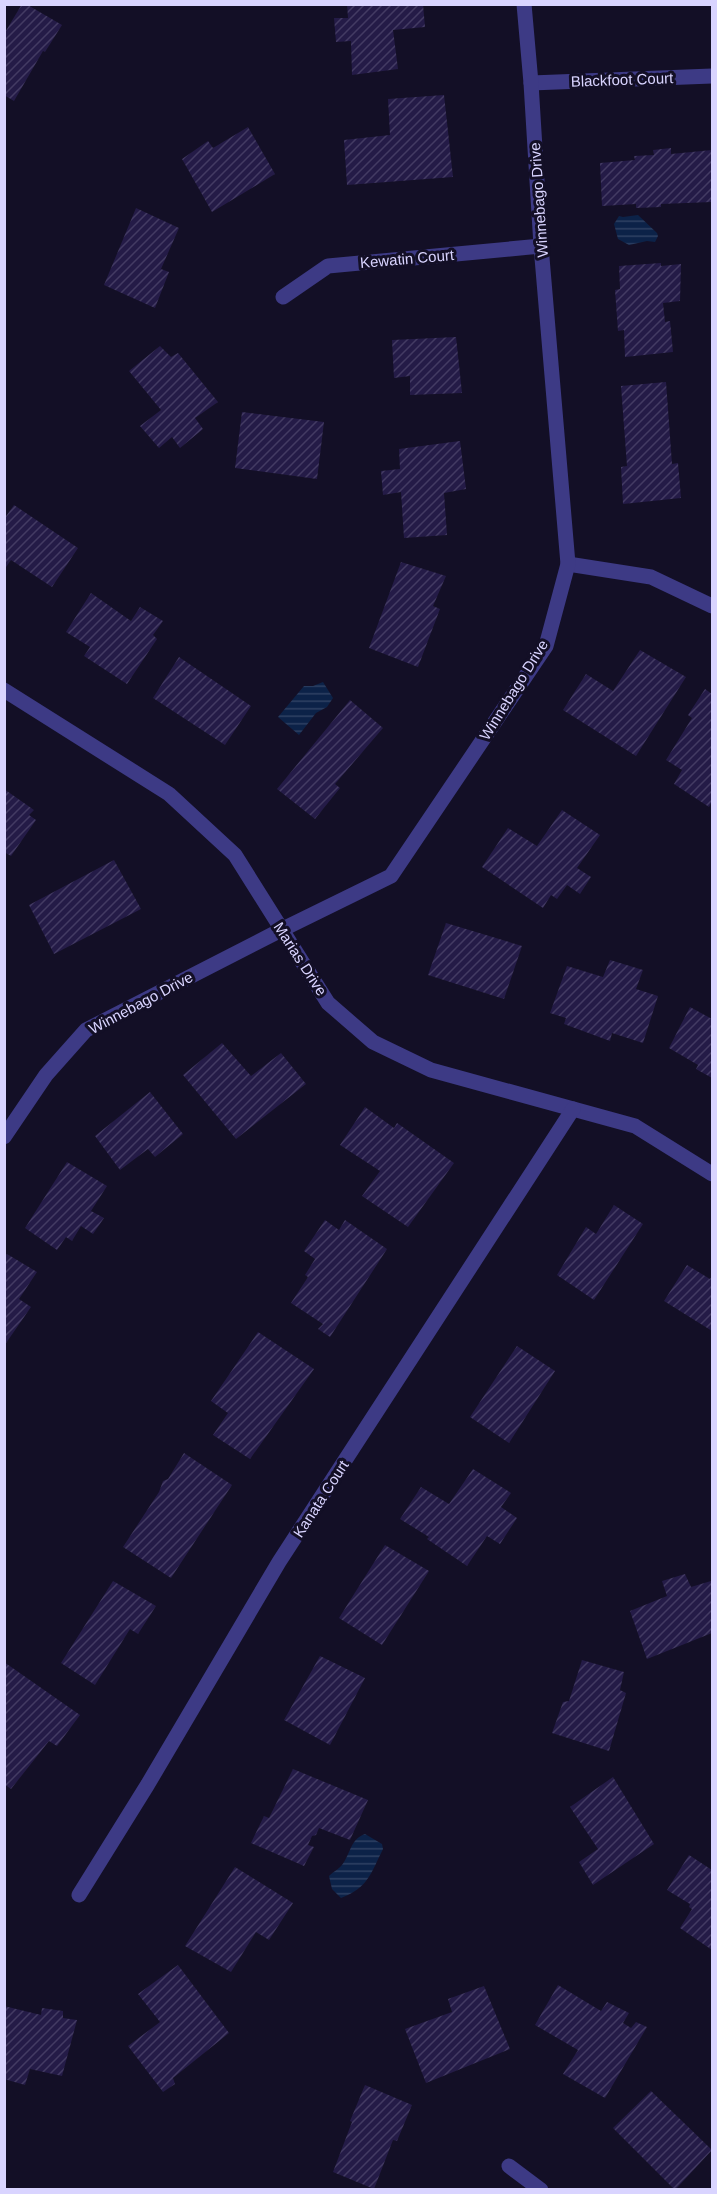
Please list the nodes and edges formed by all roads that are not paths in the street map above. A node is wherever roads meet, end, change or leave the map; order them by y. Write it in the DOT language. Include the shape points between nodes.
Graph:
graph roads {
  1 [pos="524,4"];
  2 [pos="712,76"];
  3 [pos="531,83"];
  4 [pos="541,246"];
  5 [pos="283,297"];
  6 [pos="568,564"];
  7 [pos="712,606"];
  8 [pos="4,690"];
  9 [pos="281,930"];
  10 [pos="573,1109"];
  11 [pos="4,1137"];
  12 [pos="712,1173"];
  13 [pos="79,1895"];
  14 [pos="509,2166"];
  15 [pos="541,2190"];
  1 -- 3 [label="street, Winnebago Drive"];
  2 -- 3 [label="street, Blackfoot Court"];
  3 -- 4 [label="street, Winnebago Drive"];
  4 -- 5 [label="street, Kewatin Court" via="328,266"];
  4 -- 6 [label="street, Winnebago Drive"];
  6 -- 7 [label="street" via="651,577"];
  6 -- 9 [label="street, Winnebago Drive" via="546,646 392,876"];
  8 -- 9 [label="street, Marias Drive" via="170,794 235,855"];
  9 -- 10 [label="street, Marias Drive" via="328,1003 373,1042 431,1070"];
  9 -- 11 [label="street, Winnebago Drive" via="86,1030 46,1075"];
  10 -- 12 [label="street, Marias Drive" via="635,1126"];
  10 -- 13 [label="street, Kanata Court" via="279,1562"];
  14 -- 15 [label="street"];
}
